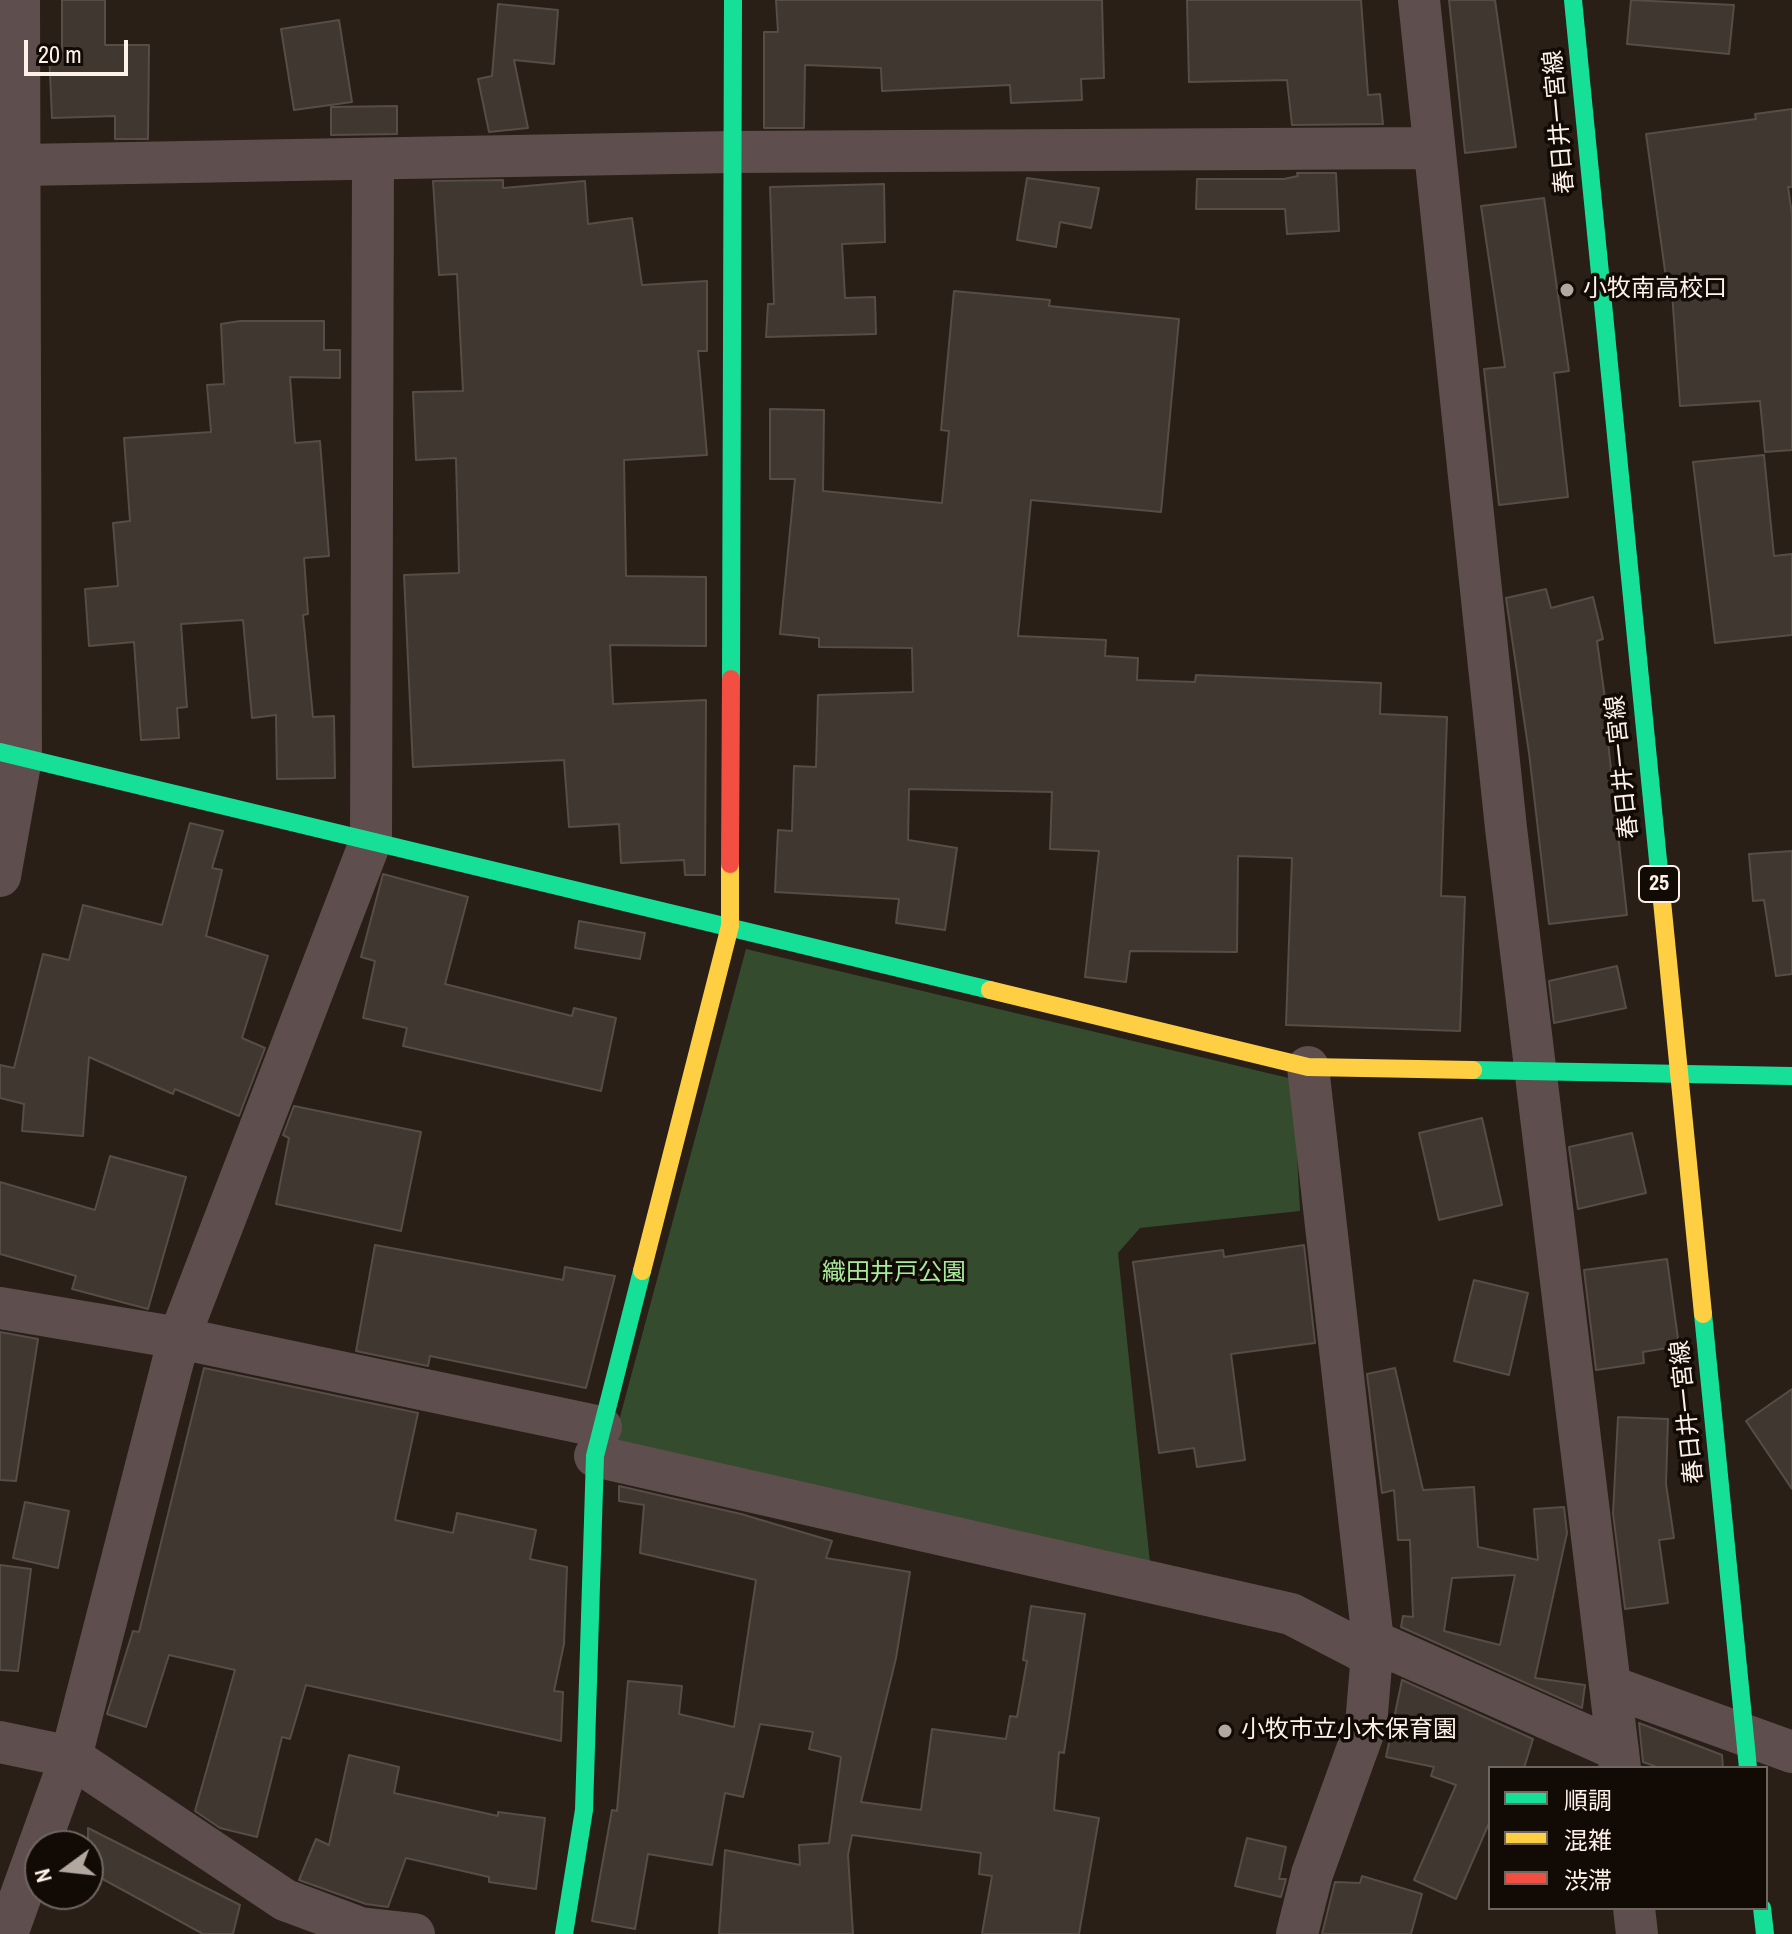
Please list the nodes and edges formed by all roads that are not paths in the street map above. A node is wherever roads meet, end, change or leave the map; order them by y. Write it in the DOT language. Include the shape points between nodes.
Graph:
graph roads {
  1 [pos="19,0"];
  2 [pos="733,0"];
  3 [pos="1419,0"];
  4 [pos="1573,0"];
  5 [pos="1432,148"];
  6 [pos="732,152"];
  7 [pos="373,159"];
  8 [pos="22,165"];
  9 [pos="11,755"];
  10 [pos="371,840"];
  11 [pos="0,876"];
  12 [pos="730,926"];
  13 [pos="1308,1067"];
  14 [pos="1677,1072"];
  15 [pos="1538,1073"];
  16 [pos="1792,1076"];
  17 [pos="0,1308"];
  18 [pos="179,1338"];
  19 [pos="598,1441"];
  20 [pos="1372,1649"];
  21 [pos="1612,1687"];
  22 [pos="0,1742"];
  23 [pos="1746,1752"];
  24 [pos="1792,1752"];
  25 [pos="71,1757"];
  26 [pos="1619,1759"];
  27 [pos="1634,1910"];
  28 [pos="1762,1910"];
  29 [pos="7,1934"];
  30 [pos="414,1934"];
  31 [pos="564,1934"];
  32 [pos="1297,1934"];
  33 [pos="1637,1934"];
  34 [pos="1765,1934"];
  1 -- 8 [label="street"];
  2 -- 6 [label="street"];
  3 -- 5 [label="street"];
  4 -- 14 [label="street, 春日井一宮線 / 25"];
  5 -- 6 [label="street"];
  5 -- 15 [label="street"];
  6 -- 7 [label="street"];
  6 -- 12 [label="street"];
  7 -- 8 [label="street"];
  7 -- 10 [label="street"];
  8 -- 9 [label="street"];
  9 -- 10 [label="street"];
  9 -- 11 [label="street"];
  10 -- 12 [label="street"];
  10 -- 18 [label="street"];
  12 -- 13 [label="street"];
  12 -- 19 [label="street"];
  13 -- 15 [label="street"];
  13 -- 20 [label="street"];
  14 -- 15 [label="street"];
  14 -- 16 [label="street"];
  14 -- 23 [label="street, 春日井一宮線 / 25"];
  15 -- 21 [label="street"];
  17 -- 18 [label="street"];
  18 -- 19 [label="street"];
  18 -- 25 [label="street"];
  19 -- 20 [label="street" via="1291,1614"];
  19 -- 31 [label="street" via="584,1810"];
  20 -- 26 [label="street"];
  20 -- 32 [label="street" via="1366,1725 1312,1874"];
  21 -- 23 [label="street"];
  21 -- 26 [label="street"];
  22 -- 25 [label="street"];
  23 -- 24 [label="street"];
  25 -- 29 [label="street"];
  25 -- 30 [label="street" via="285,1900 360,1928"];
  27 -- 33 [label="street"];
  28 -- 34 [label="street"];
}
